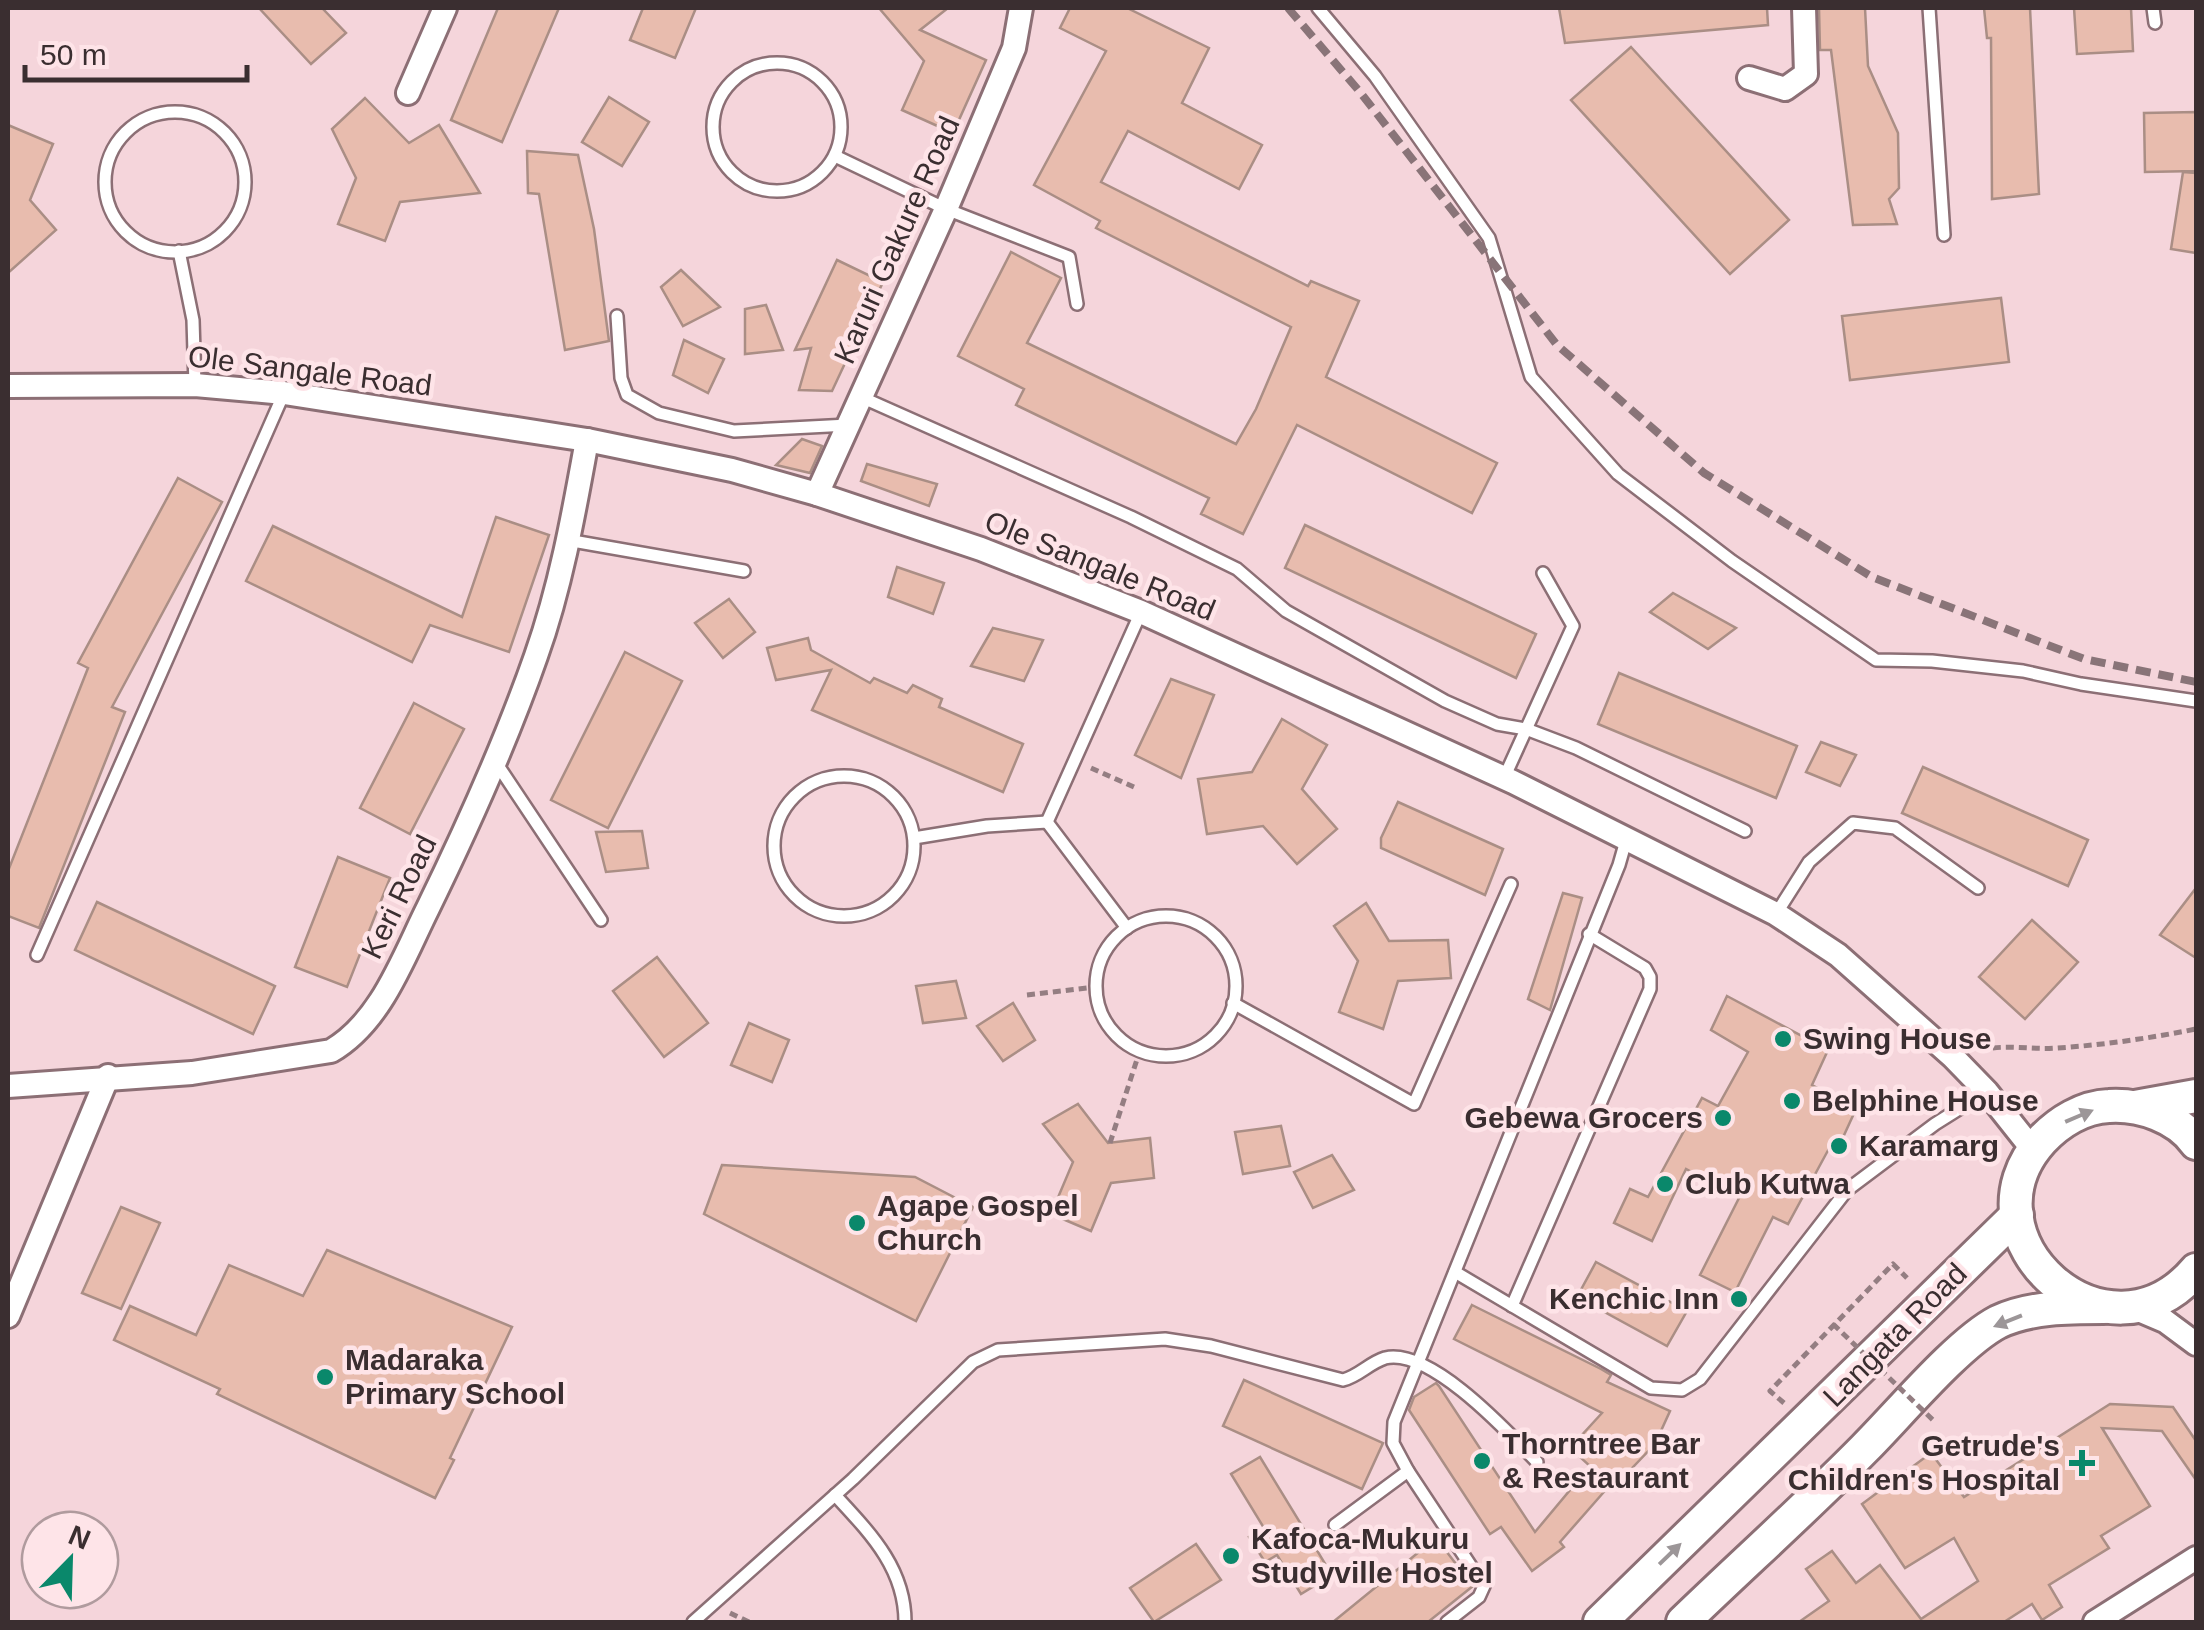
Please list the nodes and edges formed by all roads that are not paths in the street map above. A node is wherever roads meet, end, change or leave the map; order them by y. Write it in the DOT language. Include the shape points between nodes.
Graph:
graph roads {
  1 [pos="444,8"];
  2 [pos="1022,8"];
  3 [pos="1318,8"];
  4 [pos="1804,8"];
  5 [pos="1928,8"];
  6 [pos="2153,8"];
  7 [pos="2155,22"];
  8 [pos="1749,78"];
  9 [pos="408,93"];
  10 [pos="835,156"];
  11 [pos="946,209"];
  12 [pos="1944,235"];
  13 [pos="178,252"];
  14 [pos="1077,304"];
  15 [pos="617,316"];
  16 [pos="195,385"];
  17 [pos="8,386"];
  18 [pos="284,392"];
  19 [pos="861,396"];
  20 [pos="848,425"];
  21 [pos="586,440"];
  22 [pos="816,494"];
  23 [pos="567,540"];
  24 [pos="744,571"];
  25 [pos="1543,573"];
  26 [pos="1141,612"];
  27 [pos="2196,701"];
  28 [pos="1526,729"];
  29 [pos="495,761"];
  30 [pos="1504,778"];
  31 [pos="1048,822"];
  32 [pos="1746,831"];
  33 [pos="914,838"];
  34 [pos="1627,838"];
  35 [pos="1512,884"];
  36 [pos="1978,888"];
  37 [pos="1776,914"];
  38 [pos="601,920"];
  39 [pos="1126,928"];
  40 [pos="1589,934"];
  41 [pos="37,955"];
  42 [pos="1233,1003"];
  43 [pos="108,1076"];
  44 [pos="8,1086"];
  45 [pos="1987,1092"];
  46 [pos="2196,1096"];
  47 [pos="2136,1107"];
  48 [pos="2196,1143"];
  49 [pos="2033,1150"];
  50 [pos="2017,1214"];
  51 [pos="2196,1270"];
  52 [pos="1454,1272"];
  53 [pos="1512,1306"];
  54 [pos="2118,1307"];
  55 [pos="8,1316"];
  56 [pos="2196,1344"];
  57 [pos="1418,1361"];
  58 [pos="1537,1462"];
  59 [pos="1408,1471"];
  60 [pos="835,1495"];
  61 [pos="1335,1525"];
  62 [pos="2196,1558"];
  63 [pos="693,1622"];
  64 [pos="905,1622"];
  65 [pos="1447,1622"];
  66 [pos="1600,1622"];
  67 [pos="1682,1622"];
  68 [pos="2095,1622"];
  1 -- 9 [label="street"];
  2 -- 11 [label="street, Karuri Gakure Road" via="1014,48"];
  3 -- 27 [label="lane" via="1375,76 1489,238 1531,377 1618,474 1876,660 2023,671"];
  4 -- 8 [label="street" via="1806,74 1785,89"];
  5 -- 12 [label="lane"];
  6 -- 7 [label="lane"];
  10 -- 10 [label="lane" via="803,186 758,189 738,179 714,142 719,98 742,74 774,62 796,65 832,92 842,135"];
  10 -- 11 [label="lane"];
  11 -- 14 [label="lane" via="1068,256"];
  11 -- 19 [label="street, Karuri Gakure Road"];
  13 -- 13 [label="lane" via="134,238 118,222 104,179 121,136 160,113 206,118 238,150 245,173 236,217 221,235"];
  13 -- 16 [label="lane" via="192,320"];
  15 -- 20 [label="lane" via="627,395 659,413 734,431"];
  16 -- 17 [label="street, Ole Sangale Road"];
  16 -- 18 [label="street, Ole Sangale Road"];
  18 -- 21 [label="street, Ole Sangale Road"];
  18 -- 41 [label="lane"];
  19 -- 20 [label="street, Karuri Gakure Road"];
  19 -- 28 [label="lane" via="1237,569 1286,611 1445,701"];
  20 -- 22 [label="street, Karuri Gakure Road"];
  21 -- 22 [label="street, Ole Sangale Road"];
  21 -- 23 [label="street, Keri Road"];
  22 -- 26 [label="street, Ole Sangale Road"];
  23 -- 24 [label="lane"];
  23 -- 29 [label="street, Keri Road" via="537,655"];
  25 -- 28 [label="lane" via="1573,626"];
  26 -- 30 [label="street, Ole Sangale Road"];
  26 -- 31 [label="lane"];
  28 -- 30 [label="lane"];
  28 -- 32 [label="lane"];
  29 -- 38 [label="lane"];
  29 -- 43 [label="street, Keri Road" via="398,970 348,1040 331,1050 192,1072"];
  30 -- 34 [label="street, Ole Sangale Road"];
  31 -- 33 [label="lane"];
  31 -- 39 [label="lane"];
  33 -- 33 [label="lane" via="913,861 889,900 846,916 803,903 776,866 778,820 790,800 830,777 853,776 894,797"];
  34 -- 37 [label="street, Ole Sangale Road"];
  34 -- 40 [label="lane"];
  35 -- 42 [label="lane" via="1414,1104"];
  36 -- 37 [label="lane" via="1895,828 1853,823 1809,862"];
  37 -- 45 [label="street, Ole Sangale Road" via="1838,955"];
  39 -- 42 [label="lane" via="1170,916 1213,934 1235,973"];
  39 -- 42 [label="lane" via="1099,964 1096,986 1111,1030 1128,1045 1173,1055 1196,1049 1215,1037"];
  40 -- 52 [label="lane"];
  40 -- 53 [label="lane" via="1645,968 1650,989"];
  43 -- 44 [label="street, Keri Road"];
  43 -- 55 [label="street"];
  45 -- 49 [label="street, Ole Sangale Road"];
  45 -- 53 [label="lane" via="1846,1190 1700,1379 1682,1390 1651,1388"];
  46 -- 47 [label="main road"];
  47 -- 48 [label="main road" via="2166,1117"];
  49 -- 47 [label="main road, one-way" via="2078,1113"];
  49 -- 50 [label="main road" via="2019,1181"];
  50 -- 54 [label="main road" via="2025,1248 2044,1276 2071,1296"];
  66 -- 50 [label="main road, Langata Road, one-way"];
  51 -- 54 [label="main road" via="2160,1299"];
  52 -- 53 [label="lane"];
  52 -- 57 [label="lane"];
  54 -- 56 [label="street" via="2165,1322"];
  54 -- 67 [label="main road, Langata Road, one-way" via="2063,1307 1998,1322"];
  57 -- 58 [label="lane" via="1486,1408"];
  57 -- 59 [label="lane" via="1392,1431"];
  57 -- 60 [label="lane" via="1389,1357 1343,1380 1166,1339 998,1350 974,1362"];
  59 -- 61 [label="lane"];
  59 -- 65 [label="lane" via="1484,1586 1480,1597"];
  60 -- 63 [label="lane"];
  60 -- 64 [label="lane" via="892,1564"];
  62 -- 68 [label="street"];
}
